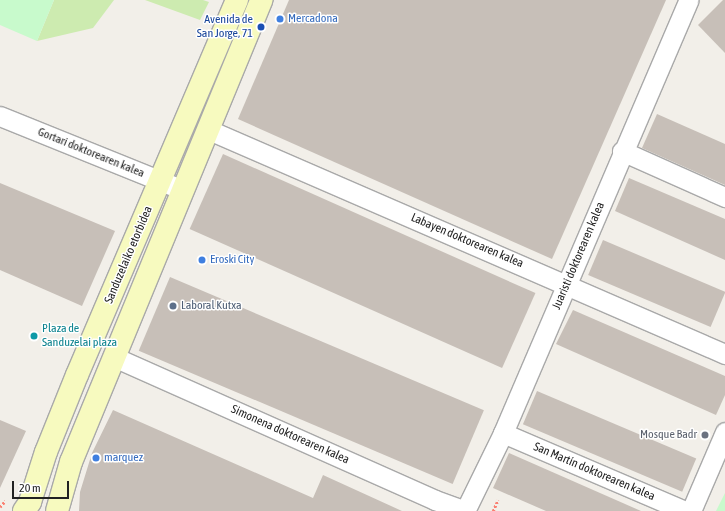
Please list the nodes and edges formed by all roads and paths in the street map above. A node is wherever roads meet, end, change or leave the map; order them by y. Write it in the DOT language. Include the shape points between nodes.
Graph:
graph roads {
  1 [pos="237,0"];
  2 [pos="261,0"];
  3 [pos="689,0"];
  4 [pos="0,116"];
  5 [pos="209,130"];
  6 [pos="622,151"];
  7 [pos="161,182"];
  8 [pos="183,190"];
  9 [pos="725,197"];
  10 [pos="568,284"];
  11 [pos="725,354"];
  12 [pos="114,357"];
  13 [pos="725,432"];
  14 [pos="504,433"];
  15 [pos="498,500"];
  16 [pos="24,511"];
  17 [pos="57,511"];
  18 [pos="465,511"];
  19 [pos="493,511"];
  20 [pos="685,511"];
  21 [pos="691,511"];
  1 -- 7 [label="main road, Sanduzelaiko etorbidea"];
  2 -- 5 [label="main road, Sanduzelaiko etorbidea"];
  3 -- 6 [label="street, Juaristi doktorearen kalea"];
  4 -- 7 [label="street, Gortari doktorearen kalea"];
  5 -- 8 [label="main road, Sanduzelaiko etorbidea"];
  5 -- 10 [label="street, Labayen doktorearen kalea"];
  6 -- 9 [label="street"];
  6 -- 10 [label="street, Juaristi doktorearen kalea"];
  7 -- 8 [label="street, Gortari doktorearen kalea"];
  7 -- 16 [label="main road, Sanduzelaiko etorbidea" via="77,375 46,452 30,502"];
  8 -- 12 [label="main road, Sanduzelaiko etorbidea"];
  10 -- 11 [label="street, Labayen doktorearen kalea"];
  10 -- 14 [label="street, Juaristi doktorearen kalea"];
  12 -- 17 [label="main road, Sanduzelaiko etorbidea" via="70,462"];
  12 -- 18 [label="street, Simonena doktorearen kalea"];
  13 -- 21 [label="street"];
  14 -- 18 [label="street, Juaristi doktorearen kalea"];
  14 -- 20 [label="street, San Martín doktorearen kalea"];
  15 -- 19 [label="path"];
}
